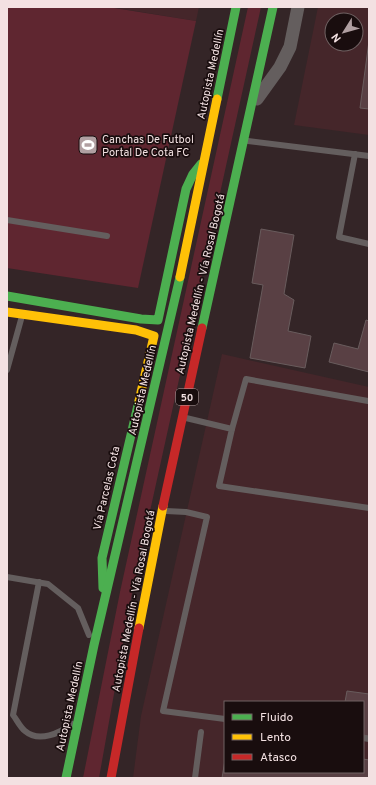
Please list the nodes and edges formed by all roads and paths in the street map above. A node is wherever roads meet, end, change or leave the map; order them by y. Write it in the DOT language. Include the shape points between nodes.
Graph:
graph roads {
  1 [pos="236,7"];
  2 [pos="273,7"];
  3 [pos="298,7"];
  4 [pos="252,107"];
  5 [pos="244,140"];
  6 [pos="355,154"];
  7 [pos="369,156"];
  8 [pos="204,160"];
  9 [pos="7,220"];
  10 [pos="107,236"];
  11 [pos="369,244"];
  12 [pos="7,296"];
  13 [pos="7,312"];
  14 [pos="23,315"];
  15 [pos="158,320"];
  16 [pos="154,336"];
  17 [pos="7,370"];
  18 [pos="368,401"];
  19 [pos="182,418"];
  20 [pos="232,430"];
  21 [pos="369,508"];
  22 [pos="162,510"];
  23 [pos="7,577"];
  24 [pos="39,582"];
  25 [pos="104,604"];
  26 [pos="94,645"];
  27 [pos="79,718"];
  28 [pos="224,719"];
  29 [pos="201,732"];
  30 [pos="66,778"];
  31 [pos="111,778"];
  32 [pos="195,778"];
  1 -- 8 [label="main road, Autopista Medellín"];
  2 -- 4 [label="main road, Autopista Medellín - Vía Rosal Bogotá / 50"];
  3 -- 4 [label="street" via="290,47"];
  4 -- 5 [label="main road, Autopista Medellín - Vía Rosal Bogotá / 50"];
  5 -- 6 [label="lane"];
  5 -- 19 [label="main road, Autopista Medellín - Vía Rosal Bogotá / 50"];
  6 -- 7 [label="lane"];
  6 -- 11 [label="lane" via="339,237"];
  8 -- 15 [label="main road" via="186,189"];
  8 -- 25 [label="main road, Autopista Medellín" via="172,317"];
  9 -- 10 [label="lane"];
  12 -- 15 [label="main road"];
  13 -- 14 [label="main road"];
  14 -- 16 [label="main road" via="136,330"];
  14 -- 17 [label="lane"];
  15 -- 16 [label="main road, Vía Parcelas Cota"];
  16 -- 25 [label="main road, Vía Parcelas Cota" via="102,558"];
  18 -- 20 [label="lane" via="246,379"];
  19 -- 20 [label="lane"];
  19 -- 22 [label="main road, Autopista Medellín - Vía Rosal Bogotá / 50"];
  20 -- 21 [label="lane" via="218,486"];
  22 -- 28 [label="lane" via="207,517 162,710"];
  22 -- 31 [label="main road, Autopista Medellín - Vía Rosal Bogotá / 50"];
  23 -- 24 [label="lane"];
  24 -- 26 [label="lane" via="48,584 78,608"];
  24 -- 27 [label="lane" via="14,715 25,731 36,736 55,734"];
  25 -- 26 [label="main road, Autopista Medellín"];
  26 -- 27 [label="main road, Autopista Medellín"];
  27 -- 30 [label="main road, Autopista Medellín"];
  29 -- 32 [label="lane"];
}
